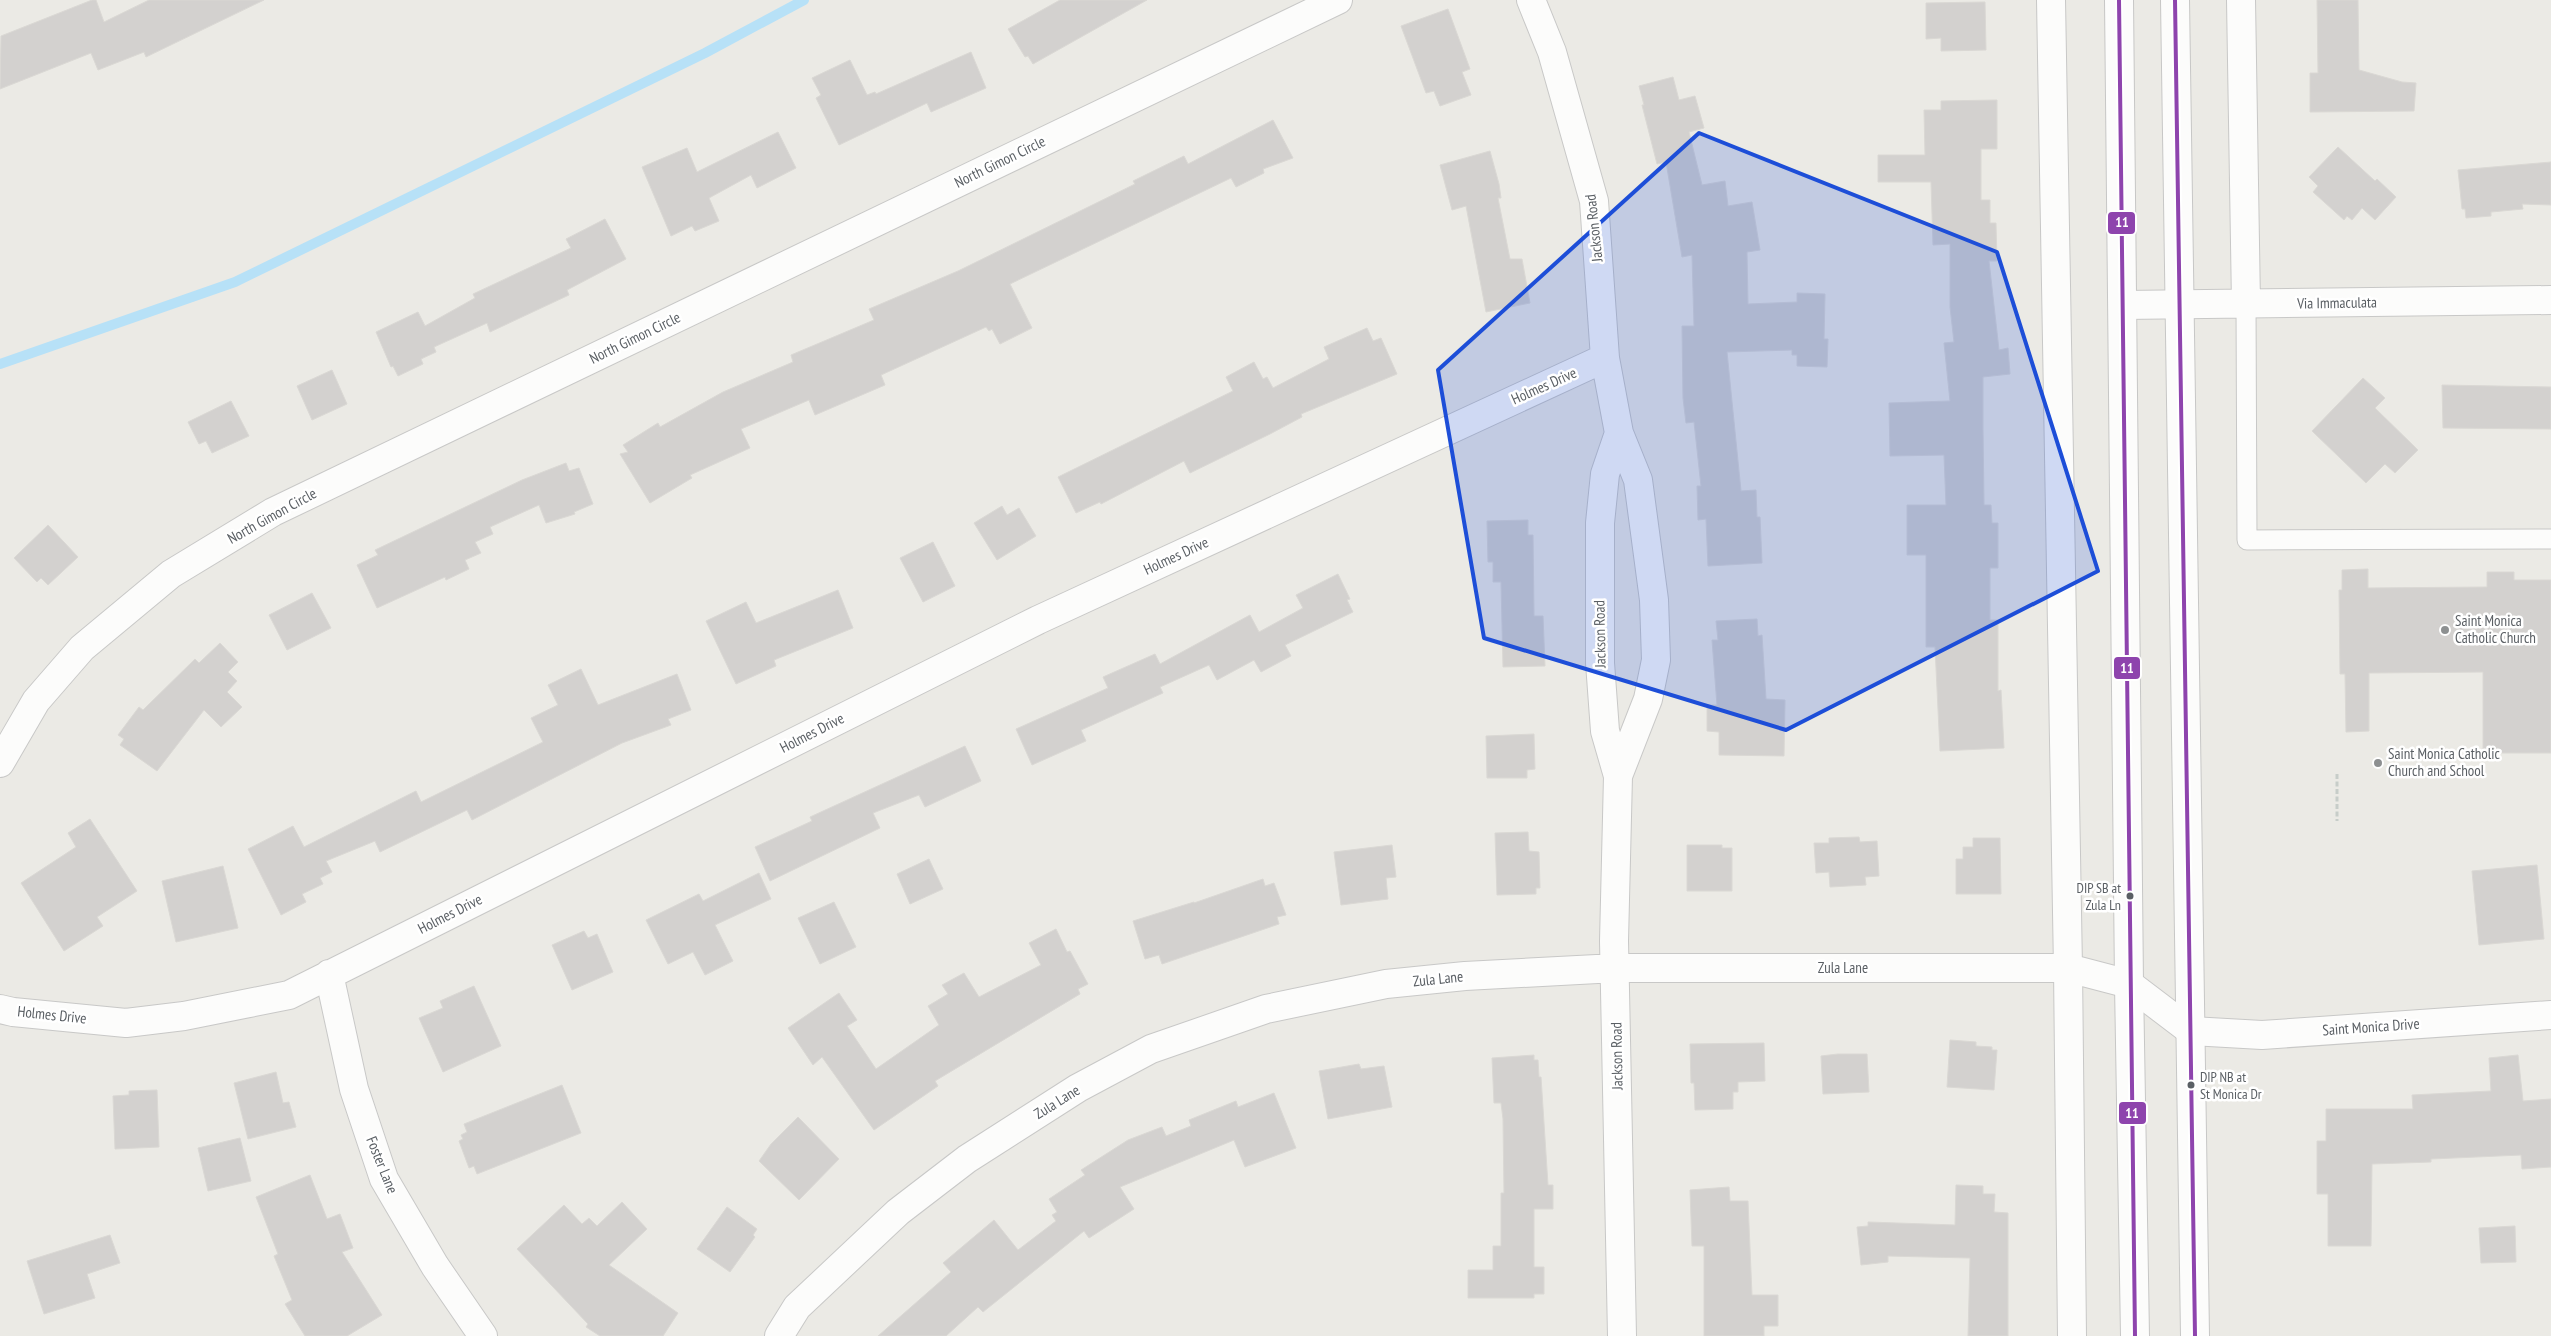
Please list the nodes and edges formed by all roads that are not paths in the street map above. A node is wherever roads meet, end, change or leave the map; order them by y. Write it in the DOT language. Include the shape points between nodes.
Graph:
graph roads {
  1 [pos="1338,0"];
  2 [pos="1531,0"];
  3 [pos="2051,0"];
  4 [pos="2119,0"];
  5 [pos="2176,0"];
  6 [pos="2241,0"];
  7 [pos="2551,300"];
  8 [pos="2246,304"];
  9 [pos="2123,305"];
  10 [pos="2179,305"];
  11 [pos="1605,358"];
  12 [pos="1619,433"];
  13 [pos="2551,539"];
  14 [pos="0,763"];
  15 [pos="1618,776"];
  16 [pos="1616,968"];
  17 [pos="2068,968"];
  18 [pos="330,974"];
  19 [pos="2129,984"];
  20 [pos="0,1008"];
  21 [pos="2551,1015"];
  22 [pos="2191,1032"];
  23 [pos="482,1336"];
  24 [pos="779,1336"];
  25 [pos="1622,1336"];
  26 [pos="2072,1336"];
  27 [pos="2135,1336"];
  28 [pos="2195,1336"];
  1 -- 14 [label="street, North Gimon Circle" via="273,512 171,574 82,648 36,701"];
  2 -- 11 [label="street, Jackson Road" via="1552,52 1594,201"];
  3 -- 17 [label="street"];
  4 -- 9 [label="street"];
  5 -- 10 [label="street"];
  6 -- 8 [label="street"];
  7 -- 8 [label="street, Via Immaculata"];
  8 -- 10 [label="street, Via Immaculata"];
  8 -- 13 [label="lane" via="2247,540"];
  9 -- 10 [label="street, Via Immaculata"];
  9 -- 19 [label="street"];
  10 -- 22 [label="street"];
  11 -- 12 [label="street, Jackson Road"];
  11 -- 18 [label="street, Holmes Drive" via="1038,620"];
  12 -- 15 [label="street, Jackson Road" via="1605,474 1600,523 1600,663 1605,731"];
  12 -- 15 [label="street, Jackson Road" via="1638,480 1654,600 1656,660 1648,699"];
  15 -- 16 [label="street, Jackson Road"];
  16 -- 17 [label="street, Zula Lane"];
  16 -- 24 [label="street, Zula Lane" via="1386,984 1266,1009 1151,1049 1030,1118 967,1159 898,1212 797,1307"];
  16 -- 25 [label="street, Jackson Road"];
  17 -- 19 [label="street, Zula Lane"];
  17 -- 26 [label="street"];
  18 -- 20 [label="street, Holmes Drive" via="289,994 184,1016 126,1023"];
  18 -- 23 [label="street, Foster Lane" via="354,1089 384,1179 435,1266"];
  19 -- 22 [label="street, Zula Lane"];
  19 -- 27 [label="street"];
  21 -- 22 [label="street, Saint Monica Drive" via="2262,1035"];
  22 -- 28 [label="street"];
}
